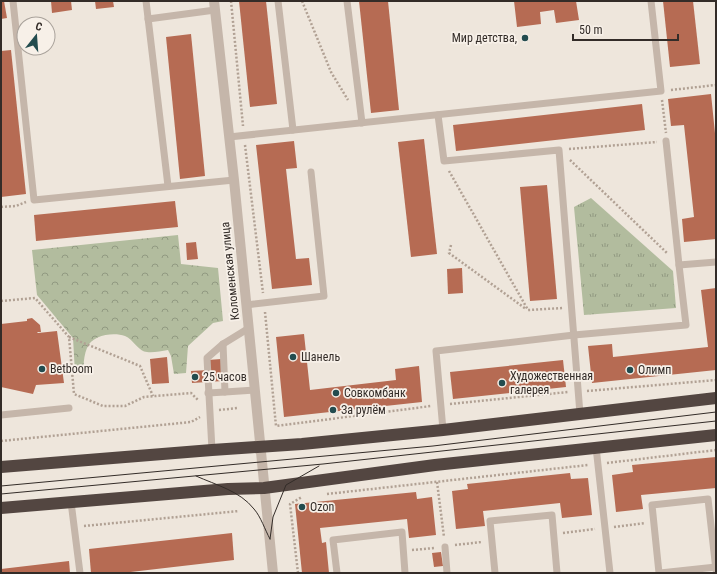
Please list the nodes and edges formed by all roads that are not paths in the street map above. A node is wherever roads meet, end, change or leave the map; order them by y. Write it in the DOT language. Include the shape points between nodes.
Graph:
graph roads {
  1 [pos="13,1"];
  2 [pos="146,1"];
  3 [pos="278,1"];
  4 [pos="347,1"];
  5 [pos="651,1"];
  6 [pos="215,5"];
  7 [pos="148,19"];
  8 [pos="438,115"];
  9 [pos="362,123"];
  10 [pos="293,130"];
  11 [pos="229,137"];
  12 [pos="666,141"];
  13 [pos="311,172"];
  14 [pos="234,180"];
  15 [pos="168,186"];
  16 [pos="716,262"];
  17 [pos="679,265"];
  18 [pos="246,305"];
  19 [pos="249,328"];
  20 [pos="574,335"];
  21 [pos="223,344"];
  22 [pos="255,390"];
  23 [pos="225,392"];
  24 [pos="208,393"];
  25 [pos="716,398"];
  26 [pos="69,408"];
  27 [pos="580,414"];
  28 [pos="1,415"];
  29 [pos="443,430"];
  30 [pos="716,435"];
  31 [pos="261,446"];
  32 [pos="596,447"];
  33 [pos="212,450"];
  34 [pos="1,467"];
  35 [pos="264,488"];
  36 [pos="71,502"];
  37 [pos="1,508"];
  38 [pos="445,547"];
  39 [pos="716,568"];
  40 [pos="80,573"];
  41 [pos="271,573"];
  42 [pos="337,573"];
  43 [pos="405,573"];
  44 [pos="447,573"];
  45 [pos="495,573"];
  46 [pos="557,573"];
  47 [pos="610,573"];
  48 [pos="659,573"];
  1 -- 15 [label="lane" via="34,200"];
  2 -- 7 [label="lane"];
  3 -- 10 [label="lane"];
  4 -- 9 [label="lane"];
  5 -- 8 [label="lane" via="661,91"];
  6 -- 7 [label="lane"];
  6 -- 11 [label="street, Коломенская улица"];
  7 -- 15 [label="lane"];
  8 -- 9 [label="lane"];
  8 -- 20 [label="lane" via="444,161 559,150"];
  9 -- 10 [label="lane"];
  10 -- 11 [label="lane"];
  11 -- 14 [label="street, Коломенская улица"];
  12 -- 17 [label="lane"];
  13 -- 18 [label="lane" via="324,296"];
  14 -- 15 [label="lane"];
  14 -- 18 [label="street, Коломенская улица"];
  16 -- 17 [label="lane"];
  17 -- 20 [label="lane" via="686,325"];
  18 -- 19 [label="street, Коломенская улица"];
  19 -- 21 [label="lane"];
  19 -- 22 [label="street, Коломенская улица"];
  20 -- 27 [label="lane"];
  20 -- 29 [label="lane" via="436,350"];
  21 -- 23 [label="lane"];
  21 -- 24 [label="lane" via="207,358"];
  22 -- 23 [label="lane"];
  22 -- 31 [label="street, Коломенская улица"];
  23 -- 24 [label="lane"];
  24 -- 33 [label="lane"];
  25 -- 27 [label="highway"];
  26 -- 28 [label="lane"];
  27 -- 29 [label="highway"];
  29 -- 31 [label="highway"];
  30 -- 32 [label="highway"];
  31 -- 33 [label="highway"];
  31 -- 35 [label="street, Коломенская улица"];
  32 -- 35 [label="highway"];
  32 -- 47 [label="lane"];
  33 -- 34 [label="highway"];
  35 -- 36 [label="highway"];
  35 -- 41 [label="street, Коломенская улица"];
  36 -- 37 [label="highway"];
  36 -- 40 [label="lane"];
  38 -- 44 [label="lane"];
  39 -- 48 [label="lane"];
  39 -- 48 [label="lane" via="708,499 652,505"];
  42 -- 43 [label="lane" via="333,540 402,532"];
  45 -- 46 [label="lane" via="490,521 552,515"];
}
